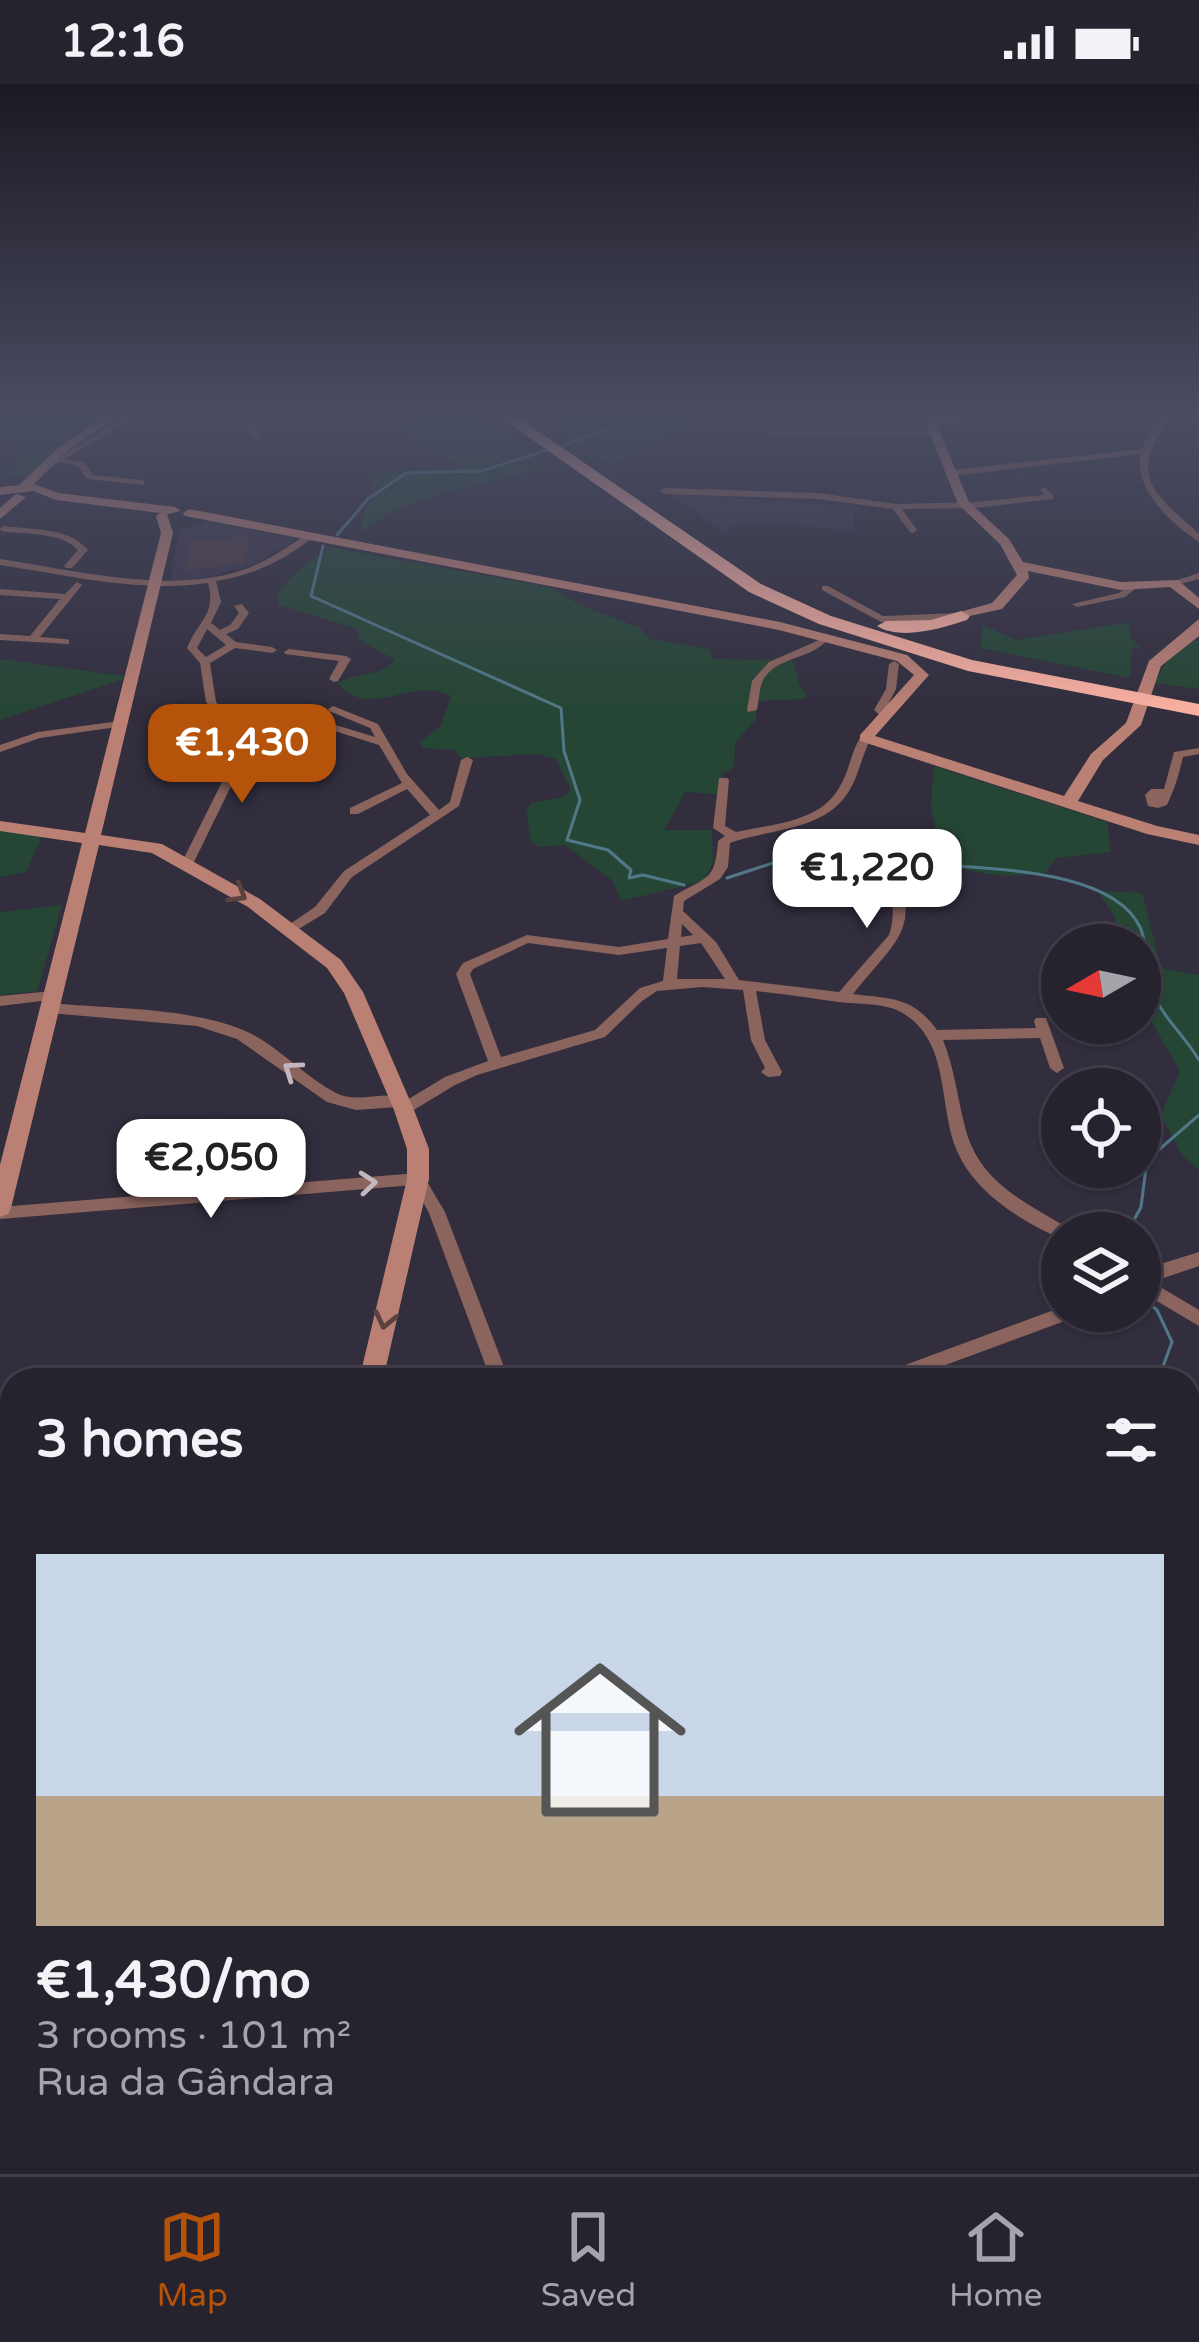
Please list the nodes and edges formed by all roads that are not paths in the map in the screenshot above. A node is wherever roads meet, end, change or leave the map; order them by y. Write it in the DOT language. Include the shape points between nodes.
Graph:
graph roads {
  1 [pos="148,512"];
  2 [pos="649,512"];
  3 [pos="659,512"];
  4 [pos="899,512"];
  5 [pos="971,512"];
  6 [pos="1172,512"];
  7 [pos="174,520"];
  8 [pos="2,522"];
  9 [pos="913,530"];
  10 [pos="56,535"];
  11 [pos="308,537"];
  12 [pos="1199,539"];
  13 [pos="336,540"];
  14 [pos="0,562"];
  15 [pos="69,566"];
  16 [pos="1029,570"];
  17 [pos="1199,576"];
  18 [pos="212,579"];
  19 [pos="1173,583"];
  20 [pos="155,584"];
  21 [pos="77,585"];
  22 [pos="1135,586"];
  23 [pos="755,588"];
  24 [pos="825,588"];
  25 [pos="784,590"];
  26 [pos="2,592"];
  27 [pos="68,597"];
  28 [pos="1077,604"];
  29 [pos="1199,604"];
  30 [pos="238,606"];
  31 [pos="962,616"];
  32 [pos="886,626"];
  33 [pos="214,630"];
  34 [pos="1197,632"];
  35 [pos="0,637"];
  36 [pos="824,637"];
  37 [pos="34,639"];
  38 [pos="64,641"];
  39 [pos="233,645"];
  40 [pos="272,650"];
  41 [pos="290,652"];
  42 [pos="894,660"];
  43 [pos="205,662"];
  44 [pos="949,668"];
  45 [pos="334,679"];
  46 [pos="918,679"];
  47 [pos="1098,686"];
  48 [pos="1196,704"];
  49 [pos="333,709"];
  50 [pos="752,710"];
  51 [pos="884,716"];
  52 [pos="120,724"];
  53 [pos="255,727"];
  54 [pos="865,738"];
  55 [pos="379,742"];
  56 [pos="0,749"];
  57 [pos="1199,751"];
  58 [pos="467,760"];
  59 [pos="723,780"];
  60 [pos="410,783"];
  61 [pos="1163,795"];
  62 [pos="1077,796"];
  63 [pos="802,806"];
  64 [pos="354,811"];
  65 [pos="437,815"];
  66 [pos="0,826"];
  67 [pos="767,832"];
  68 [pos="92,836"];
  69 [pos="734,836"];
  70 [pos="1199,840"];
  71 [pos="890,858"];
  72 [pos="187,864"];
  73 [pos="676,911"];
  74 [pos="292,929"];
  75 [pos="703,938"];
  76 [pos="674,939"];
  77 [pos="670,983"];
  78 [pos="742,987"];
  79 [pos="842,998"];
  80 [pos="0,1001"];
  81 [pos="51,1002"];
  82 [pos="937,1035"];
  83 [pos="496,1063"];
  84 [pos="1057,1068"];
  85 [pos="767,1072"];
  86 [pos="402,1106"];
  87 [pos="418,1179"];
  88 [pos="0,1210"];
  89 [pos="1041,1219"];
  90 [pos="1199,1259"];
  91 [pos="1161,1271"];
  92 [pos="1161,1296"];
  93 [pos="1199,1318"];
  94 [pos="1041,1322"];
  95 [pos="374,1368"];
  96 [pos="496,1368"];
  97 [pos="917,1368"];
  1 -- 7 [label="main road"];
  2 -- 23 [label="highway"];
  3 -- 25 [label="highway"];
  4 -- 9 [label="street"];
  5 -- 16 [label="main road"];
  6 -- 12 [label="street"];
  7 -- 11 [label="main road"];
  7 -- 13 [label="main road"];
  7 -- 20 [label="main road"];
  8 -- 10 [label="street"];
  10 -- 15 [label="street" via="81,544"];
  10 -- 26 [label="street"];
  11 -- 13 [label="main road"];
  11 -- 18 [label="street" via="276,560"];
  13 -- 36 [label="main road"];
  14 -- 20 [label="street"];
  16 -- 22 [label="main road"];
  16 -- 31 [label="main road" via="997,606"];
  17 -- 19 [label="street"];
  18 -- 20 [label="street"];
  18 -- 33 [label="street"];
  19 -- 22 [label="main road"];
  19 -- 29 [label="main road"];
  20 -- 52 [label="main road"];
  21 -- 27 [label="street"];
  22 -- 28 [label="street"];
  23 -- 44 [label="highway" via="812,622"];
  23 -- 47 [label="highway" via="910,650"];
  24 -- 31 [label="street" via="881,619"];
  25 -- 32 [label="highway"];
  25 -- 47 [label="highway" via="905,639"];
  26 -- 27 [label="street"];
  27 -- 37 [label="street"];
  30 -- 33 [label="street" via="244,613 234,627"];
  31 -- 32 [label="highway" via="933,626"];
  32 -- 47 [label="highway"];
  33 -- 39 [label="street"];
  33 -- 43 [label="street" via="194,638"];
  34 -- 62 [label="main road" via="1154,664 1133,725 1109,743"];
  35 -- 37 [label="street"];
  36 -- 42 [label="main road"];
  36 -- 50 [label="street" via="773,664 757,681"];
  37 -- 38 [label="street"];
  39 -- 40 [label="street"];
  39 -- 43 [label="street"];
  41 -- 45 [label="street" via="346,659"];
  42 -- 46 [label="main road"];
  42 -- 51 [label="street"];
  43 -- 53 [label="street" via="216,712"];
  44 -- 46 [label="highway"];
  44 -- 47 [label="highway"];
  46 -- 51 [label="main road"];
  47 -- 48 [label="highway"];
  49 -- 55 [label="street" via="374,727"];
  51 -- 54 [label="main road"];
  52 -- 56 [label="street"];
  52 -- 68 [label="main road"];
  53 -- 55 [label="street" via="309,724"];
  53 -- 72 [label="street"];
  54 -- 62 [label="main road" via="1048,796"];
  54 -- 67 [label="street" via="838,798"];
  55 -- 60 [label="street"];
  57 -- 61 [label="street" via="1178,754"];
  58 -- 65 [label="street" via="461,795"];
  59 -- 69 [label="street" via="719,828"];
  60 -- 64 [label="street"];
  60 -- 65 [label="street"];
  62 -- 70 [label="main road"];
  63 -- 67 [label="street"];
  65 -- 74 [label="street" via="348,874 320,910"];
  66 -- 68 [label="main road"];
  67 -- 69 [label="street"];
  68 -- 72 [label="main road" via="156,848"];
  68 -- 81 [label="main road"];
  69 -- 73 [label="street" via="724,841 716,876 686,890"];
  71 -- 79 [label="street" via="904,917 896,939 872,956"];
  72 -- 74 [label="main road, one-way"];
  73 -- 75 [label="street"];
  73 -- 76 [label="street"];
  74 -- 86 [label="main road" via="353,992"];
  75 -- 76 [label="street"];
  75 -- 78 [label="street"];
  76 -- 77 [label="street"];
  76 -- 83 [label="street" via="619,951 527,939 468,966 463,974"];
  77 -- 78 [label="street"];
  77 -- 83 [label="street" via="646,990 595,1037"];
  78 -- 79 [label="street"];
  78 -- 85 [label="street" via="775,1072"];
  79 -- 82 [label="street" via="901,1005"];
  80 -- 81 [label="street"];
  86 -- 81 [label="street, one-way" via="332,1098 242,1035 198,1021"];
  81 -- 88 [label="main road"];
  82 -- 84 [label="street" via="1042,1027"];
  82 -- 89 [label="street" via="974,1168"];
  83 -- 86 [label="street"];
  86 -- 87 [label="main road" via="418,1149"];
  88 -- 87 [label="street, one-way"];
  87 -- 95 [label="main road, one-way"];
  87 -- 96 [label="street"];
  90 -- 91 [label="street"];
  92 -- 93 [label="street"];
  94 -- 97 [label="street"];
}
